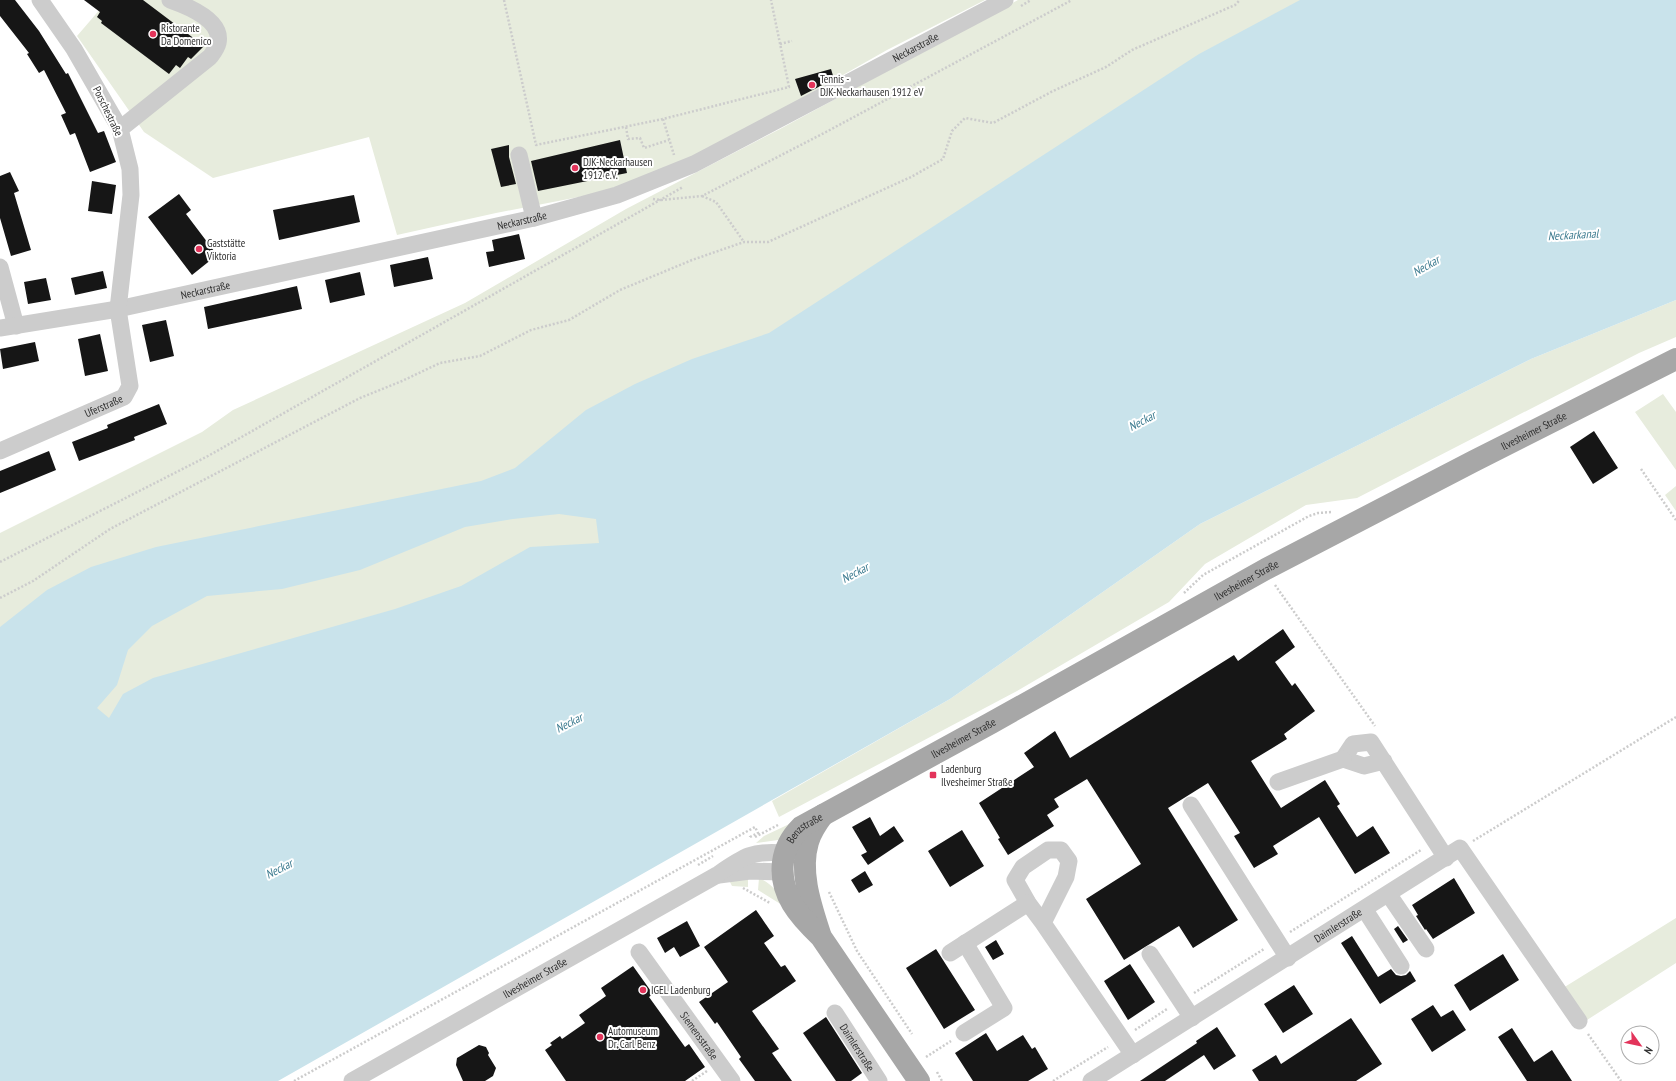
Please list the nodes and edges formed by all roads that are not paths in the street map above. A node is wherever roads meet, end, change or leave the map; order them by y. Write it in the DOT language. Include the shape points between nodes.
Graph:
graph roads {
  1 [pos="40,0"];
  2 [pos="170,0"];
  3 [pos="1005,0"];
  4 [pos="120,129"];
  5 [pos="519,155"];
  6 [pos="534,218"];
  7 [pos="0,267"];
  8 [pos="118,309"];
  9 [pos="8,327"];
  10 [pos="1676,359"];
  11 [pos="0,451"];
  12 [pos="1343,759"];
  13 [pos="1384,761"];
  14 [pos="1278,782"];
  15 [pos="1191,805"];
  16 [pos="823,813"];
  17 [pos="1446,858"];
  18 [pos="783,862"];
  19 [pos="805,863"];
  20 [pos="1388,894"];
  21 [pos="1028,903"];
  22 [pos="1365,910"];
  23 [pos="1043,923"];
  24 [pos="821,938"];
  25 [pos="965,943"];
  26 [pos="1426,949"];
  27 [pos="640,952"];
  28 [pos="950,952"];
  29 [pos="1150,954"];
  30 [pos="1288,958"];
  31 [pos="1401,966"];
  32 [pos="835,1013"];
  33 [pos="1192,1018"];
  34 [pos="1579,1021"];
  35 [pos="964,1033"];
  36 [pos="1133,1055"];
  37 [pos="927,1075"];
  38 [pos="353,1081"];
  39 [pos="732,1081"];
  40 [pos="879,1081"];
  41 [pos="1091,1081"];
  1 -- 4 [label="street, Porschestraße" via="74,49"];
  2 -- 4 [label="street" via="201,14 212,23 219,35 218,45 210,57"];
  3 -- 6 [label="street, Neckarstraße" via="694,164 617,195"];
  4 -- 8 [label="street, Porschestraße" via="130,169 131,195"];
  5 -- 6 [label="street"];
  6 -- 8 [label="street, Neckarstraße"];
  7 -- 9 [label="street"];
  8 -- 9 [label="street, Neckarstraße"];
  8 -- 11 [label="street, Uferstraße" via="130,386 124,397"];
  10 -- 16 [label="main road, Ilvesheimer Straße" via="1266,569 991,724"];
  12 -- 13 [label="street" via="1364,766"];
  12 -- 13 [label="street" via="1353,744 1372,742"];
  12 -- 14 [label="street"];
  13 -- 17 [label="street"];
  15 -- 30 [label="street"];
  16 -- 18 [label="main road, Benzstraße" via="801,827 790,839"];
  16 -- 19 [label="main road, Benzstraße" via="808,842"];
  17 -- 20 [label="street, Daimlerstraße"];
  17 -- 34 [label="street, Daimlerstraße" via="1460,848"];
  18 -- 19 [label="main road, Ilvesheimer Straße"];
  18 -- 24 [label="main road, Benzstraße" via="784,885 793,907"];
  18 -- 38 [label="street, Ilvesheimer Straße" via="750,871 717,875"];
  19 -- 24 [label="main road, Benzstraße" via="810,898"];
  20 -- 22 [label="street, Daimlerstraße"];
  20 -- 26 [label="street"];
  21 -- 23 [label="street"];
  21 -- 23 [label="street" via="1015,880 1023,867 1048,850 1061,850 1069,862 1066,877"];
  21 -- 25 [label="street"];
  22 -- 30 [label="street, Daimlerstraße"];
  22 -- 31 [label="street"];
  23 -- 36 [label="street"];
  24 -- 37 [label="main road, Benzstraße"];
  25 -- 28 [label="street"];
  25 -- 35 [label="street" via="1004,1008"];
  27 -- 39 [label="street, Siemensstraße"];
  29 -- 33 [label="street"];
  30 -- 33 [label="street, Daimlerstraße"];
  32 -- 40 [label="street, Daimlerstraße"];
  33 -- 36 [label="street, Daimlerstraße"];
  36 -- 41 [label="street, Daimlerstraße"];
}
